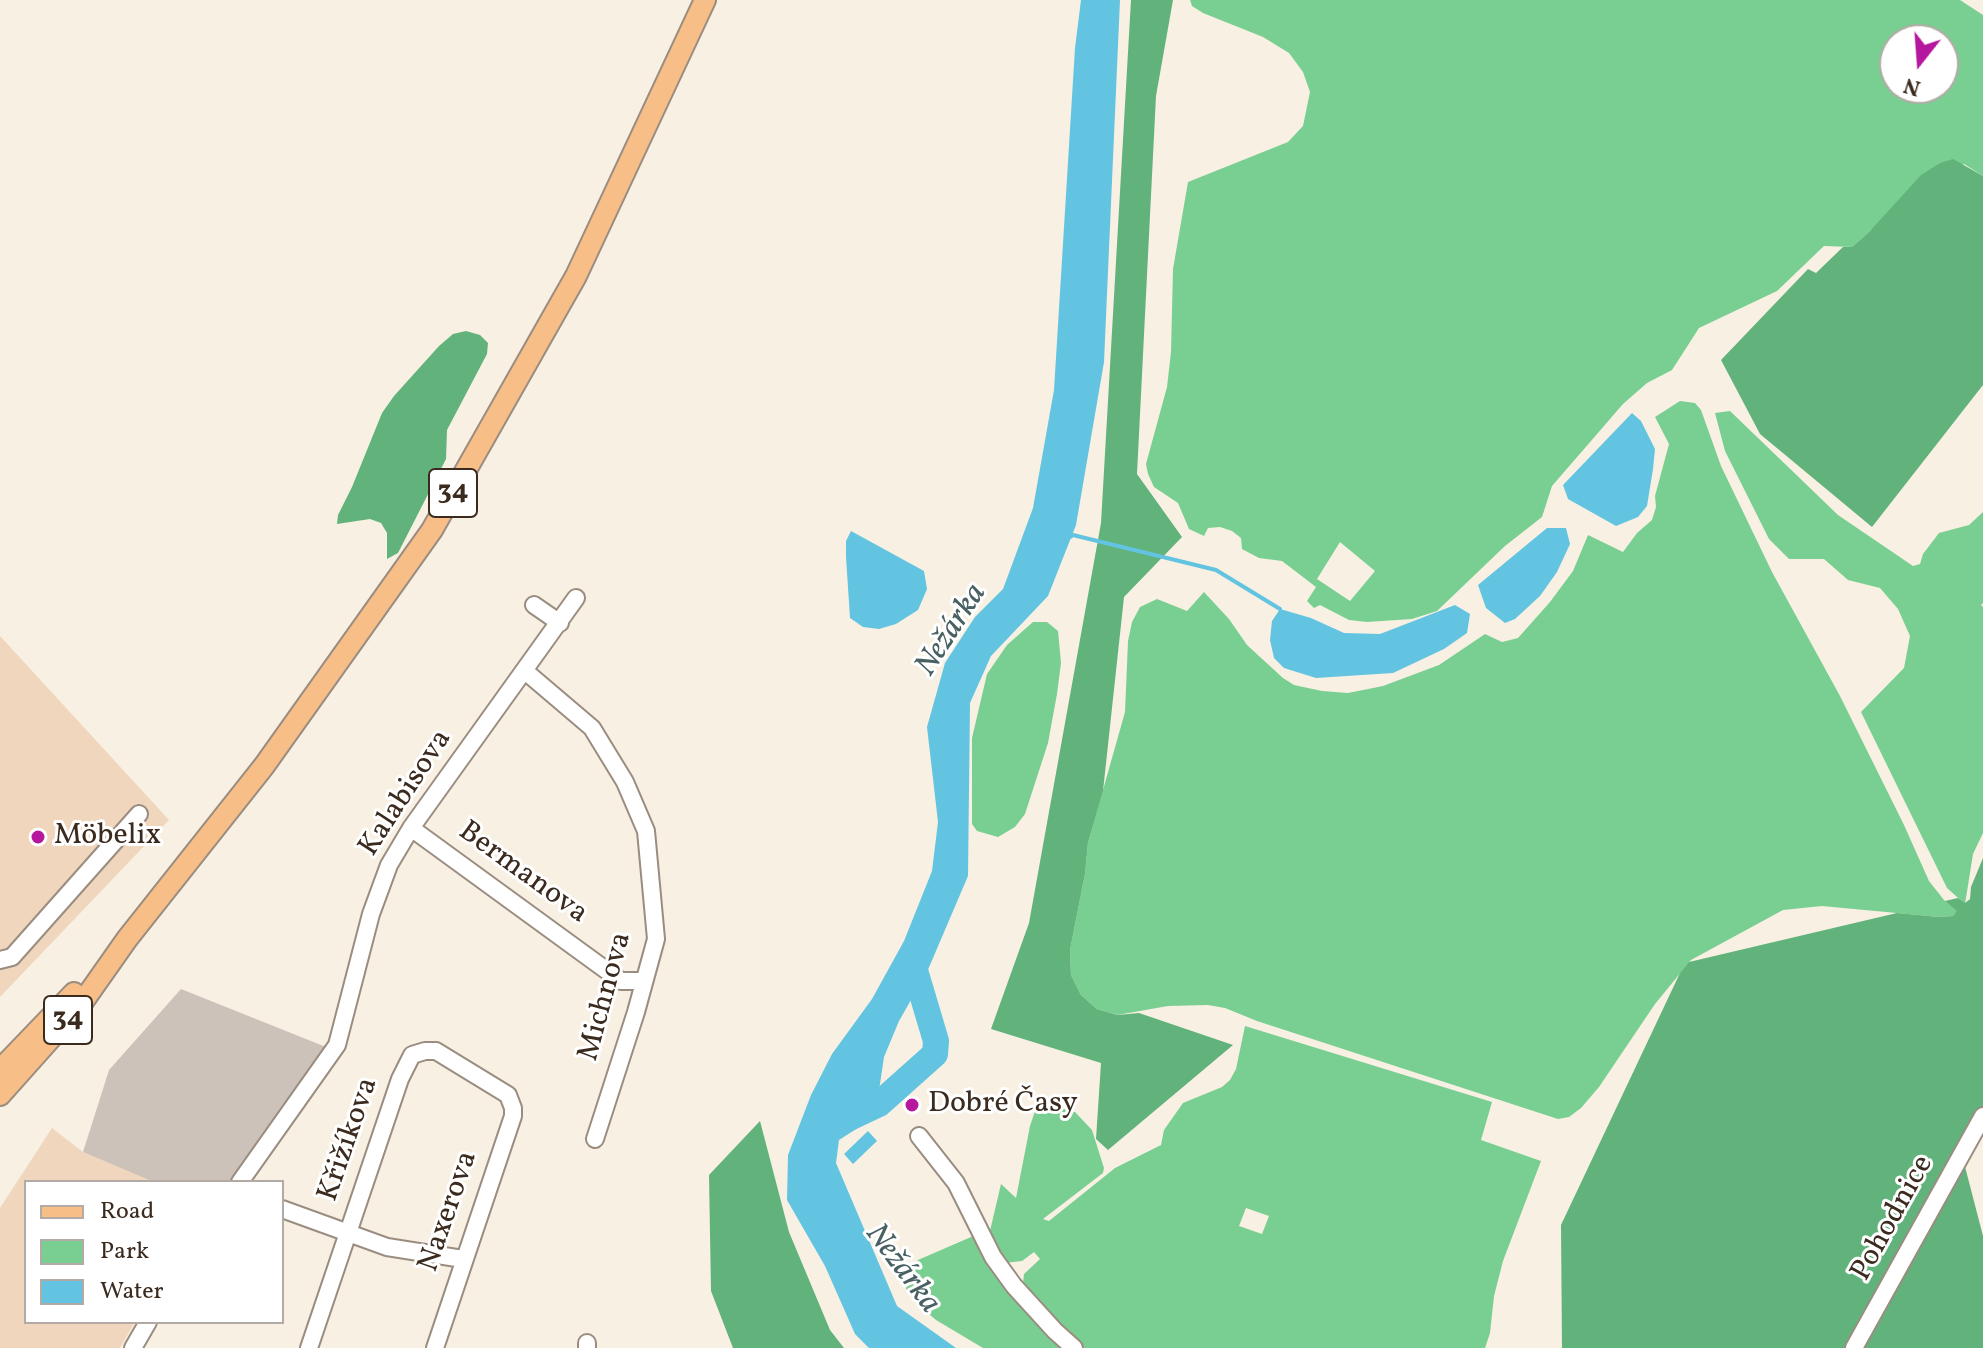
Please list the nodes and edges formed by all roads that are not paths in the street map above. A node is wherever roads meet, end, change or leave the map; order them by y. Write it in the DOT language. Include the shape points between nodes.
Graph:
graph roads {
  1 [pos="705,0"];
  2 [pos="576,598"];
  3 [pos="534,605"];
  4 [pos="560,623"];
  5 [pos="525,671"];
  6 [pos="139,814"];
  7 [pos="411,828"];
  8 [pos="127,939"];
  9 [pos="0,960"];
  10 [pos="643,981"];
  11 [pos="0,1070"];
  12 [pos="0,1095"];
  13 [pos="508,1095"];
  14 [pos="1983,1116"];
  15 [pos="919,1136"];
  16 [pos="595,1139"];
  17 [pos="241,1180"];
  18 [pos="284,1210"];
  19 [pos="349,1232"];
  20 [pos="463,1259"];
  21 [pos="147,1324"];
  22 [pos="133,1348"];
  23 [pos="310,1348"];
  24 [pos="435,1348"];
  25 [pos="1074,1348"];
  26 [pos="1854,1348"];
  1 -- 8 [label="main road, 34" via="576,276 432,530 264,766"];
  2 -- 4 [label="street, Kalabisova"];
  3 -- 4 [label="street"];
  4 -- 5 [label="street, Kalabisova"];
  5 -- 7 [label="street, Kalabisova"];
  5 -- 10 [label="street, Michnova" via="592,728 625,782 646,831 656,939"];
  6 -- 9 [label="street" via="12,957"];
  7 -- 10 [label="street, Bermanova" via="621,981"];
  7 -- 17 [label="street, Kalabisova" via="389,865 371,914 337,1045"];
  8 -- 11 [label="main road, 34"];
  8 -- 12 [label="main road, 34" via="82,1003"];
  10 -- 16 [label="street, Michnova"];
  13 -- 19 [label="street, Křižíkova" via="436,1051 412,1055"];
  13 -- 20 [label="street, Naxerova" via="513,1116"];
  14 -- 26 [label="street, Pohodnice"];
  15 -- 25 [label="street" via="956,1183 993,1257"];
  18 -- 19 [label="street"];
  19 -- 20 [label="street" via="387,1247"];
  19 -- 23 [label="street, Křižíkova"];
  20 -- 24 [label="street, Naxerova"];
  21 -- 22 [label="street"];
}
